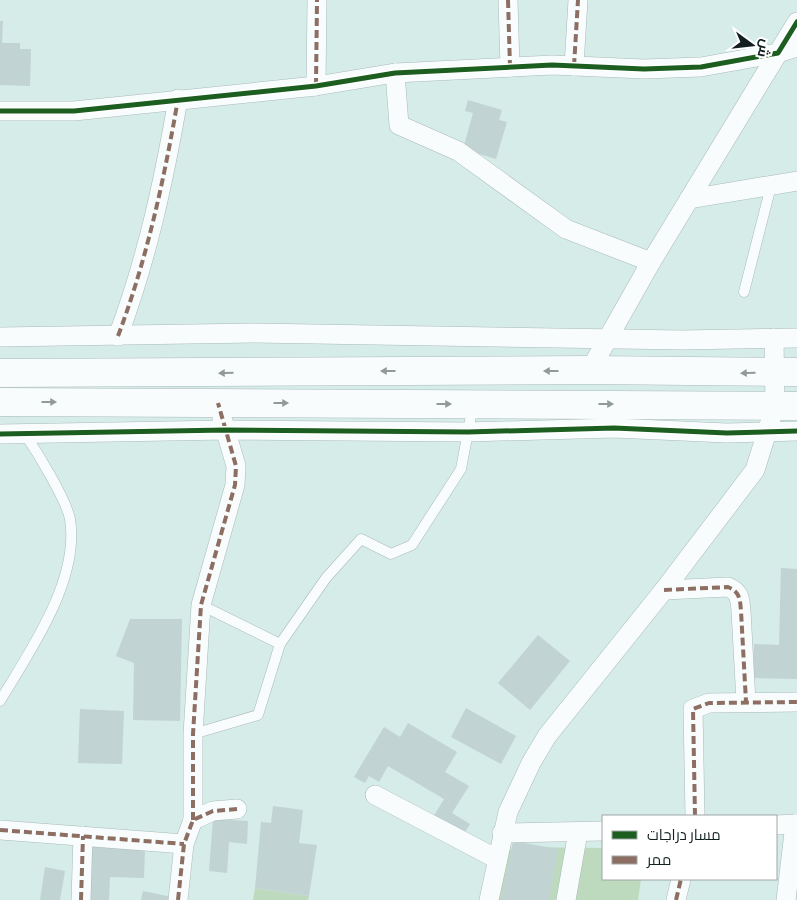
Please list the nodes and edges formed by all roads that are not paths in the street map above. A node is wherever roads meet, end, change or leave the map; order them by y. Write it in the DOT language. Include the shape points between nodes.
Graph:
graph roads {
  1 [pos="317,0"];
  2 [pos="508,0"];
  3 [pos="578,0"];
  4 [pos="797,22"];
  5 [pos="797,47"];
  6 [pos="778,53"];
  7 [pos="574,66"];
  8 [pos="510,67"];
  9 [pos="395,73"];
  10 [pos="316,86"];
  11 [pos="178,99"];
  12 [pos="0,111"];
  13 [pos="797,181"];
  14 [pos="771,186"];
  15 [pos="689,199"];
  16 [pos="651,262"];
  17 [pos="744,292"];
  18 [pos="118,336"];
  19 [pos="0,337"];
  20 [pos="609,337"];
  21 [pos="774,338"];
  22 [pos="797,338"];
  23 [pos="590,370"];
  24 [pos="786,372"];
  25 [pos="0,373"];
  26 [pos="0,402"];
  27 [pos="218,403"];
  28 [pos="474,404"];
  29 [pos="786,406"];
  30 [pos="226,430"];
  31 [pos="797,431"];
  32 [pos="468,432"];
  33 [pos="766,432"];
  34 [pos="0,434"];
  35 [pos="25,434"];
  36 [pos="664,590"];
  37 [pos="201,605"];
  38 [pos="280,644"];
  39 [pos="0,701"];
  40 [pos="746,702"];
  41 [pos="797,702"];
  42 [pos="193,734"];
  43 [pos="375,795"];
  44 [pos="237,809"];
  45 [pos="695,815"];
  46 [pos="193,820"];
  47 [pos="796,824"];
  48 [pos="777,825"];
  49 [pos="0,830"];
  50 [pos="578,832"];
  51 [pos="602,832"];
  52 [pos="502,833"];
  53 [pos="83,836"];
  54 [pos="184,844"];
  55 [pos="497,859"];
  56 [pos="681,880"];
  57 [pos="81,900"];
  58 [pos="178,900"];
  59 [pos="490,900"];
  60 [pos="566,900"];
  61 [pos="676,900"];
  62 [pos="786,900"];
  1 -- 10 [label="street"];
  2 -- 8 [label="street"];
  3 -- 7 [label="street"];
  4 -- 6 [label="street"];
  5 -- 6 [label="street"];
  6 -- 7 [label="street" via="701,67"];
  6 -- 15 [label="street"];
  7 -- 8 [label="street"];
  8 -- 9 [label="street"];
  9 -- 10 [label="street"];
  9 -- 16 [label="street" via="400,125 458,151 566,229"];
  10 -- 11 [label="street"];
  11 -- 12 [label="street" via="74,111"];
  11 -- 18 [label="street" via="159,200 137,286"];
  13 -- 14 [label="street"];
  14 -- 15 [label="street"];
  14 -- 17 [label="lane"];
  15 -- 16 [label="street"];
  16 -- 20 [label="street"];
  18 -- 19 [label="street"];
  18 -- 20 [label="street" via="254,333"];
  20 -- 21 [label="street" via="683,340"];
  20 -- 23 [label="street"];
  21 -- 22 [label="street"];
  21 -- 24 [label="street"];
  24 -- 23 [label="highway, one-way"];
  23 -- 25 [label="highway, one-way"];
  24 -- 29 [label="street"];
  26 -- 27 [label="highway, one-way"];
  27 -- 28 [label="highway, one-way"];
  27 -- 30 [label="street"];
  28 -- 29 [label="highway, one-way"];
  28 -- 32 [label="lane"];
  29 -- 33 [label="street"];
  30 -- 32 [label="street"];
  30 -- 35 [label="street"];
  30 -- 37 [label="street" via="236,466 234,485"];
  31 -- 33 [label="street"];
  32 -- 33 [label="street" via="606,428"];
  32 -- 38 [label="lane" via="461,469 412,545 391,554 361,539 326,578"];
  33 -- 36 [label="street" via="755,470"];
  34 -- 35 [label="street"];
  35 -- 39 [label="lane" via="70,517 72,549 62,585 28,657"];
  36 -- 40 [label="street" via="728,587 736,590 740,604"];
  36 -- 52 [label="street" via="547,736 516,794"];
  37 -- 38 [label="lane"];
  37 -- 42 [label="street"];
  38 -- 42 [label="lane" via="258,715"];
  40 -- 41 [label="street"];
  40 -- 45 [label="street" via="708,703 693,709"];
  42 -- 46 [label="street"];
  43 -- 55 [label="street"];
  44 -- 46 [label="street" via="213,811"];
  46 -- 54 [label="street"];
  47 -- 48 [label="street"];
  47 -- 62 [label="street"];
  49 -- 53 [label="street"];
  50 -- 51 [label="street"];
  50 -- 52 [label="street"];
  50 -- 60 [label="street"];
  52 -- 55 [label="street"];
  53 -- 54 [label="street"];
  53 -- 57 [label="street"];
  54 -- 58 [label="street"];
  55 -- 59 [label="street"];
  56 -- 61 [label="street"];
}
